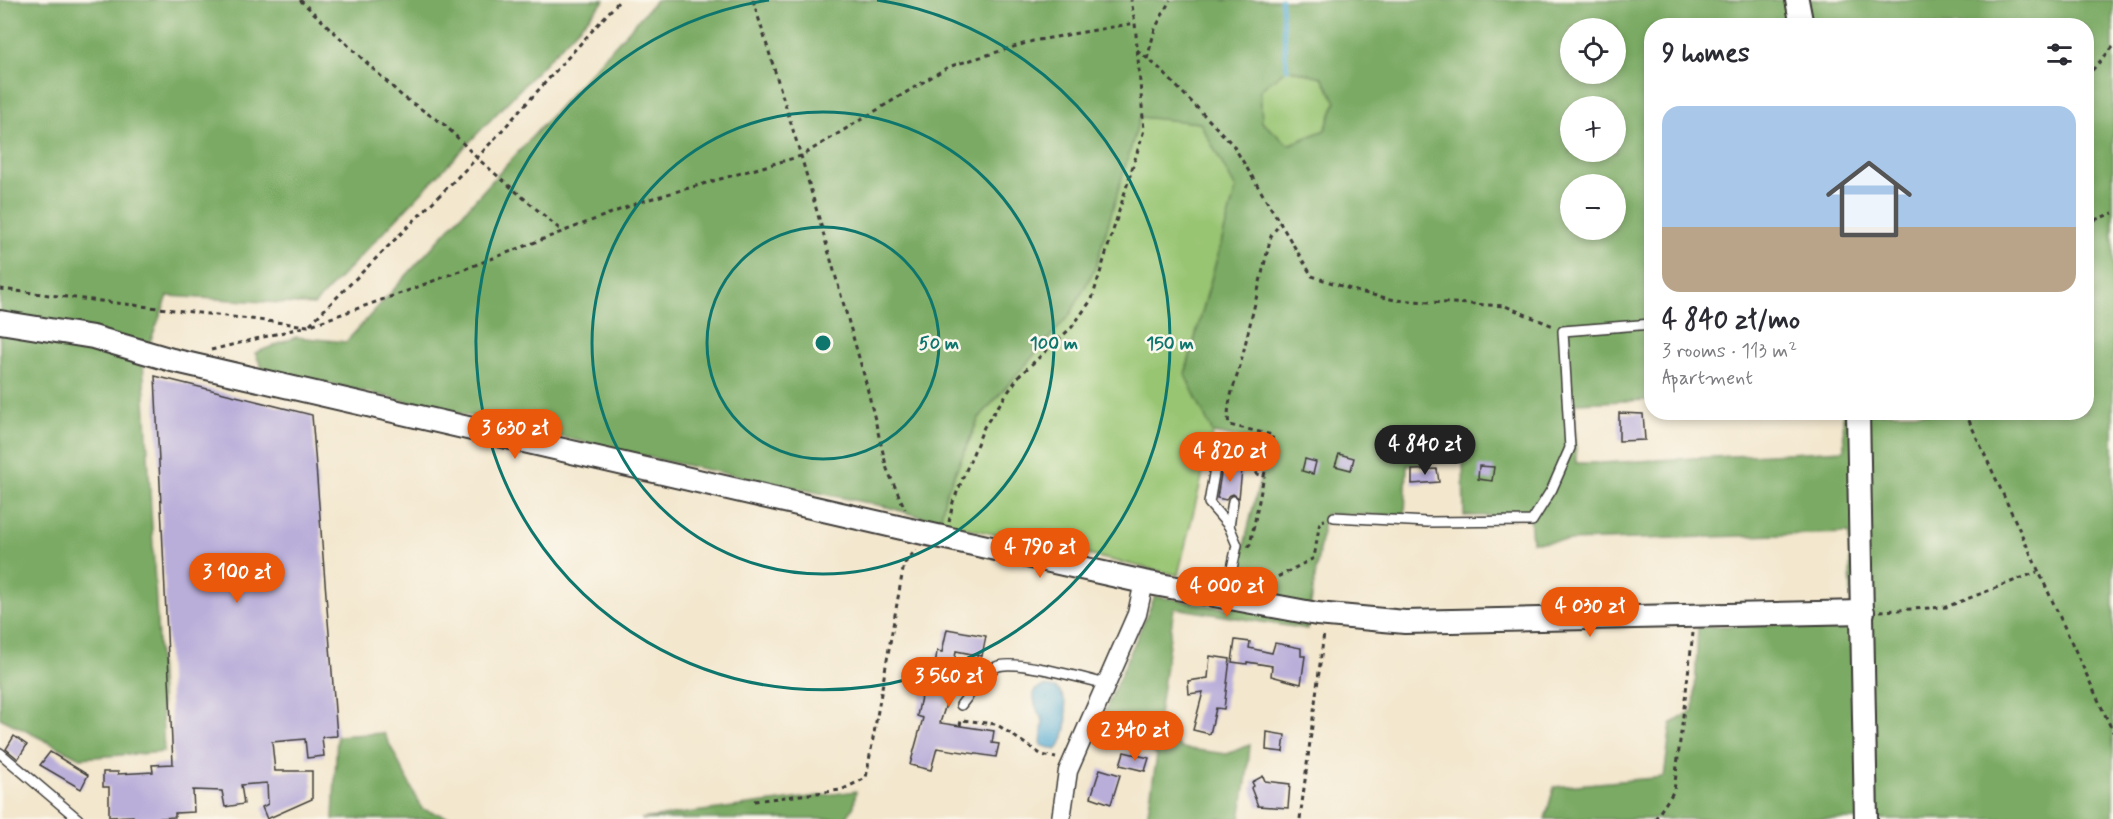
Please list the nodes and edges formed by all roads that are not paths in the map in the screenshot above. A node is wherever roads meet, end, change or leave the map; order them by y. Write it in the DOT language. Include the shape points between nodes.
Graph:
graph roads {
  1 [pos="1797,0"];
  2 [pos="1800,18"];
  3 [pos="0,322"];
  4 [pos="1644,325"];
  5 [pos="1858,420"];
  6 [pos="1215,468"];
  7 [pos="1233,501"];
  8 [pos="1334,517"];
  9 [pos="1229,526"];
  10 [pos="1144,582"];
  11 [pos="1231,598"];
  12 [pos="1863,612"];
  13 [pos="1106,684"];
  14 [pos="961,705"];
  15 [pos="0,753"];
  16 [pos="78,819"];
  17 [pos="1060,819"];
  18 [pos="1866,819"];
  1 -- 2 [label="street"];
  3 -- 10 [label="street" via="93,337 183,362"];
  4 -- 8 [label="lane" via="1563,331 1570,448 1532,521 1427,522"];
  5 -- 12 [label="street"];
  6 -- 9 [label="lane" via="1209,503"];
  7 -- 9 [label="lane"];
  9 -- 11 [label="lane" via="1237,545"];
  10 -- 11 [label="street"];
  10 -- 13 [label="street" via="1137,614"];
  11 -- 12 [label="street" via="1317,614 1406,622"];
  12 -- 18 [label="street"];
  13 -- 14 [label="lane" via="1004,664 995,667"];
  13 -- 17 [label="street" via="1068,771"];
  15 -- 16 [label="lane"];
}
